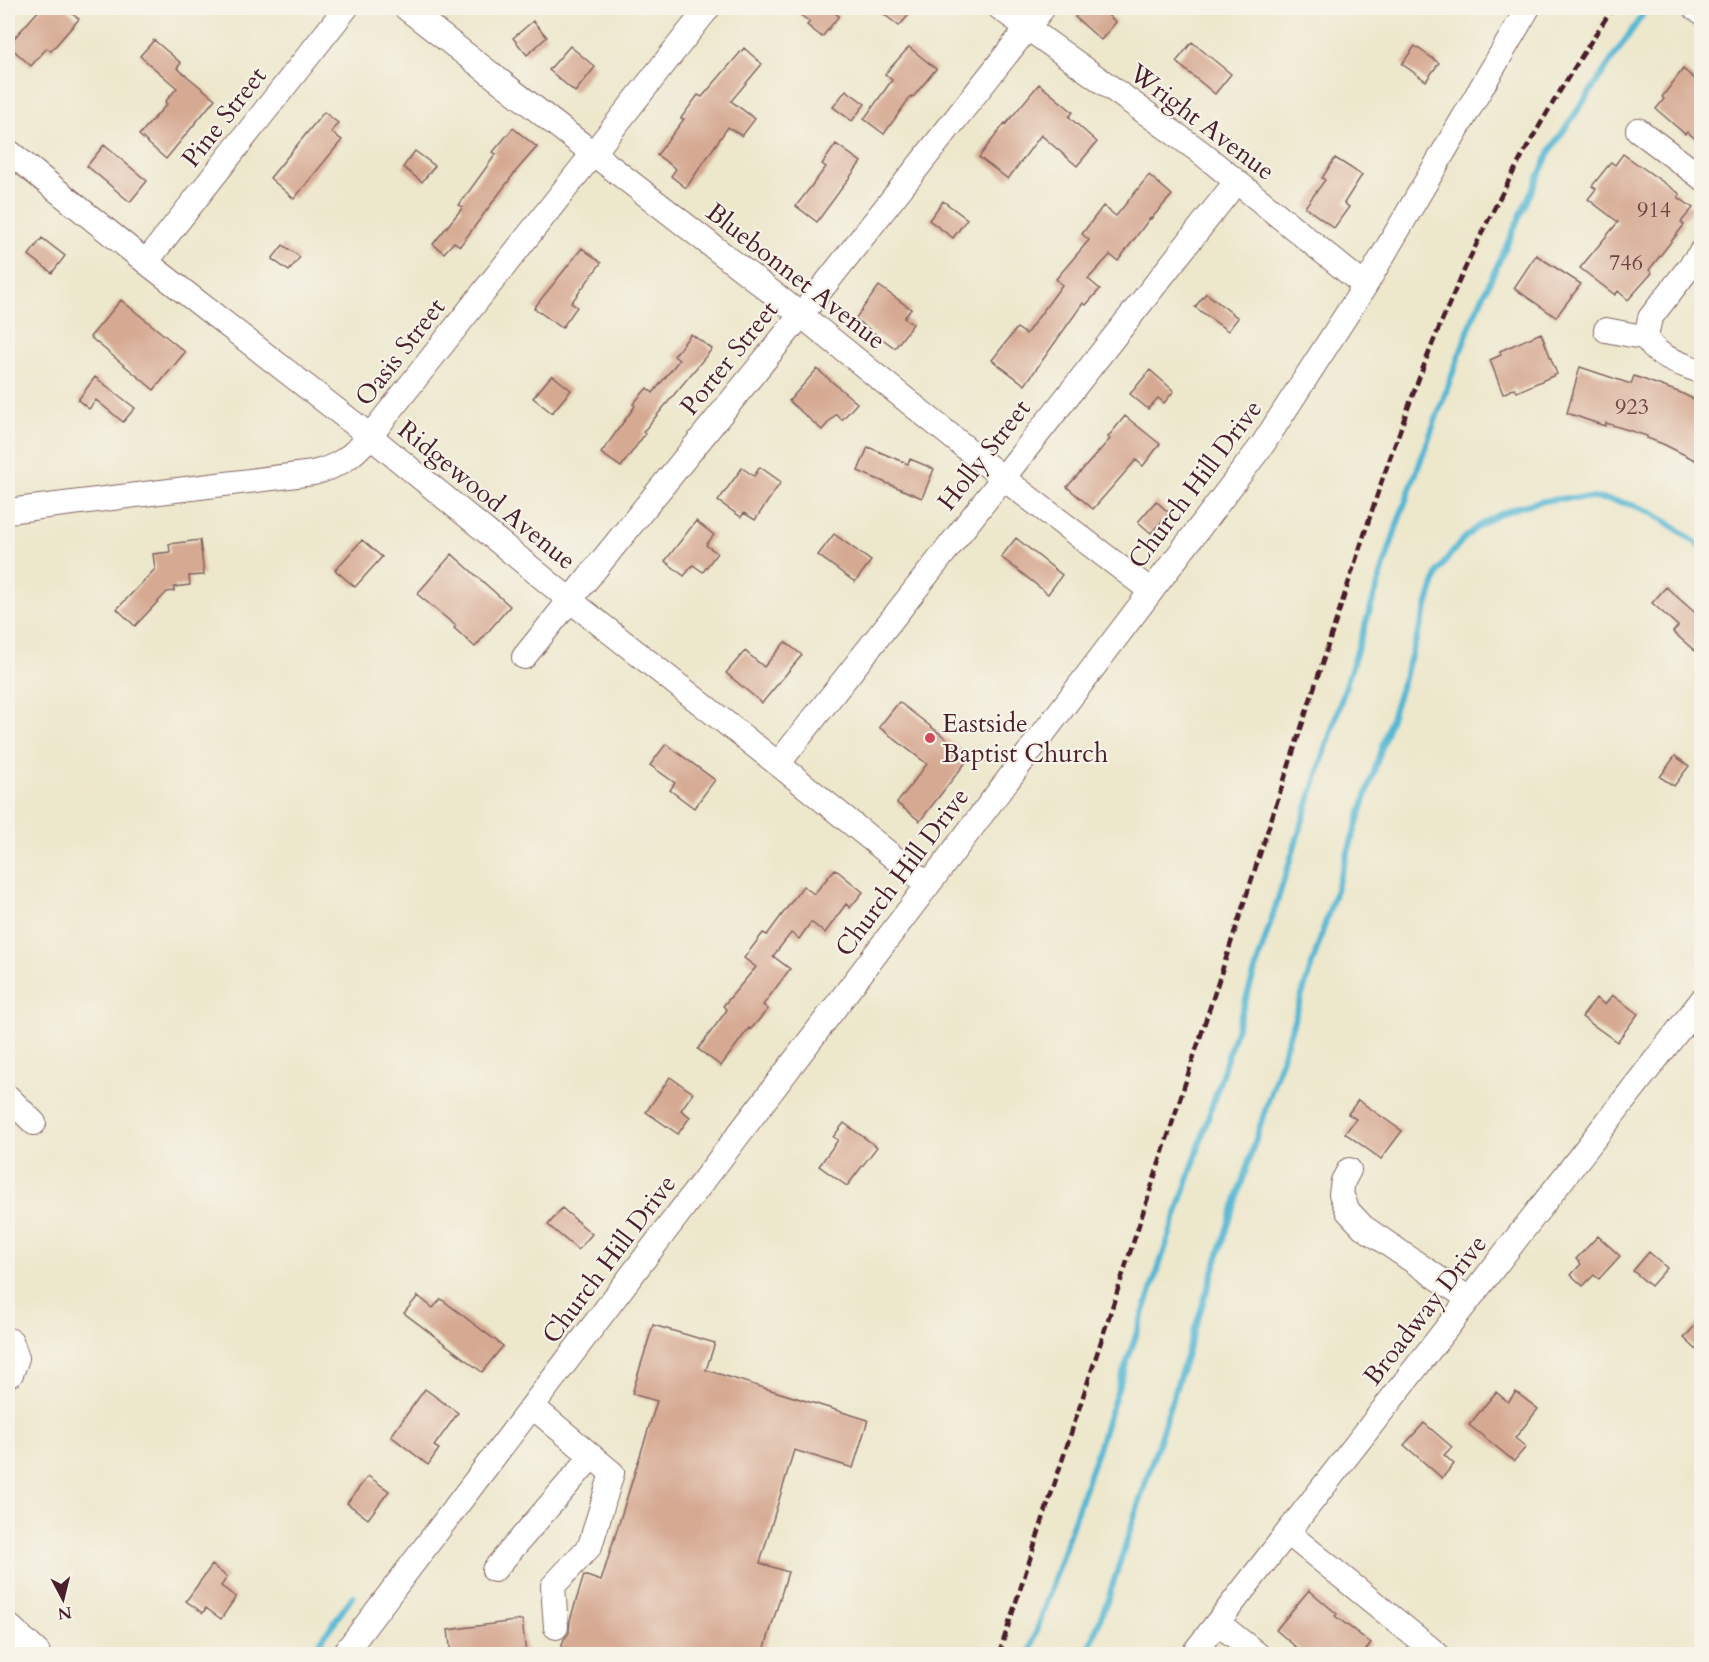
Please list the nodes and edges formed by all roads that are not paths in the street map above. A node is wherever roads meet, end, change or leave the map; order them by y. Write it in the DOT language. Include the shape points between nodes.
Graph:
graph roads {
  1 [pos="346,8"];
  2 [pos="406,8"];
  3 [pos="708,8"];
  4 [pos="1000,8"];
  5 [pos="1043,8"];
  6 [pos="1528,8"];
  7 [pos="1695,8"];
  8 [pos="1701,12"];
  9 [pos="1027,28"];
  10 [pos="1638,130"];
  11 [pos="8,151"];
  12 [pos="593,153"];
  13 [pos="1701,178"];
  14 [pos="1236,182"];
  15 [pos="1701,251"];
  16 [pos="146,262"];
  17 [pos="1365,286"];
  18 [pos="801,315"];
  19 [pos="1606,330"];
  20 [pos="1647,338"];
  21 [pos="1701,372"];
  22 [pos="370,436"];
  23 [pos="1003,478"];
  24 [pos="8,511"];
  25 [pos="1150,591"];
  26 [pos="571,601"];
  27 [pos="524,657"];
  28 [pos="778,764"];
  29 [pos="928,885"];
  30 [pos="1701,1000"];
  31 [pos="8,1097"];
  32 [pos="34,1123"];
  33 [pos="1349,1170"];
  34 [pos="1469,1299"];
  35 [pos="8,1340"];
  36 [pos="8,1375"];
  37 [pos="533,1407"];
  38 [pos="592,1456"];
  39 [pos="1287,1533"];
  40 [pos="494,1570"];
  41 [pos="1218,1623"];
  42 [pos="556,1627"];
  43 [pos="8,1629"];
  44 [pos="36,1654"];
  45 [pos="344,1654"];
  46 [pos="1193,1654"];
  47 [pos="1257,1654"];
  48 [pos="1437,1654"];
  1 -- 16 [label="street, Pine Street"];
  2 -- 12 [label="street, Bluebonnet Avenue"];
  3 -- 12 [label="street, Oasis Street"];
  4 -- 9 [label="street, Wright Avenue"];
  5 -- 9 [label="street, Porter Street"];
  6 -- 17 [label="street, Church Hill Drive"];
  7 -- 8 [label="street"];
  9 -- 14 [label="street, Wright Avenue" via="1199,151"];
  9 -- 18 [label="street, Porter Street"];
  10 -- 13 [label="street"];
  11 -- 16 [label="street, Ridgewood Avenue"];
  12 -- 18 [label="street, Bluebonnet Avenue"];
  12 -- 22 [label="street, Oasis Street"];
  14 -- 17 [label="street, Wright Avenue"];
  14 -- 23 [label="street, Holly Street"];
  15 -- 20 [label="street" via="1650,318"];
  16 -- 22 [label="street, Ridgewood Avenue"];
  17 -- 25 [label="street, Church Hill Drive" via="1263,444"];
  18 -- 23 [label="street, Bluebonnet Avenue"];
  18 -- 26 [label="street, Porter Street"];
  19 -- 20 [label="street"];
  20 -- 21 [label="street" via="1661,355"];
  22 -- 24 [label="street, Oasis Street" via="348,459 313,473"];
  22 -- 26 [label="street, Ridgewood Avenue"];
  23 -- 25 [label="street, Bluebonnet Avenue"];
  23 -- 28 [label="street, Holly Street"];
  25 -- 29 [label="street, Church Hill Drive"];
  26 -- 27 [label="street, Porter Street"];
  26 -- 28 [label="street, Ridgewood Avenue"];
  28 -- 29 [label="street, Ridgewood Avenue"];
  29 -- 37 [label="street, Church Hill Drive"];
  30 -- 34 [label="street, Broadway Drive"];
  31 -- 32 [label="street"];
  33 -- 34 [label="street" via="1341,1194 1348,1211 1363,1227"];
  34 -- 39 [label="street, Broadway Drive"];
  35 -- 36 [label="street" via="18,1358"];
  37 -- 38 [label="street"];
  37 -- 45 [label="street, Church Hill Drive"];
  38 -- 40 [label="street"];
  38 -- 42 [label="street" via="612,1473 590,1546 553,1586"];
  39 -- 41 [label="street, Broadway Drive"];
  39 -- 48 [label="street"];
  41 -- 46 [label="street, Broadway Drive"];
  41 -- 47 [label="street"];
  43 -- 44 [label="main road"];
}
